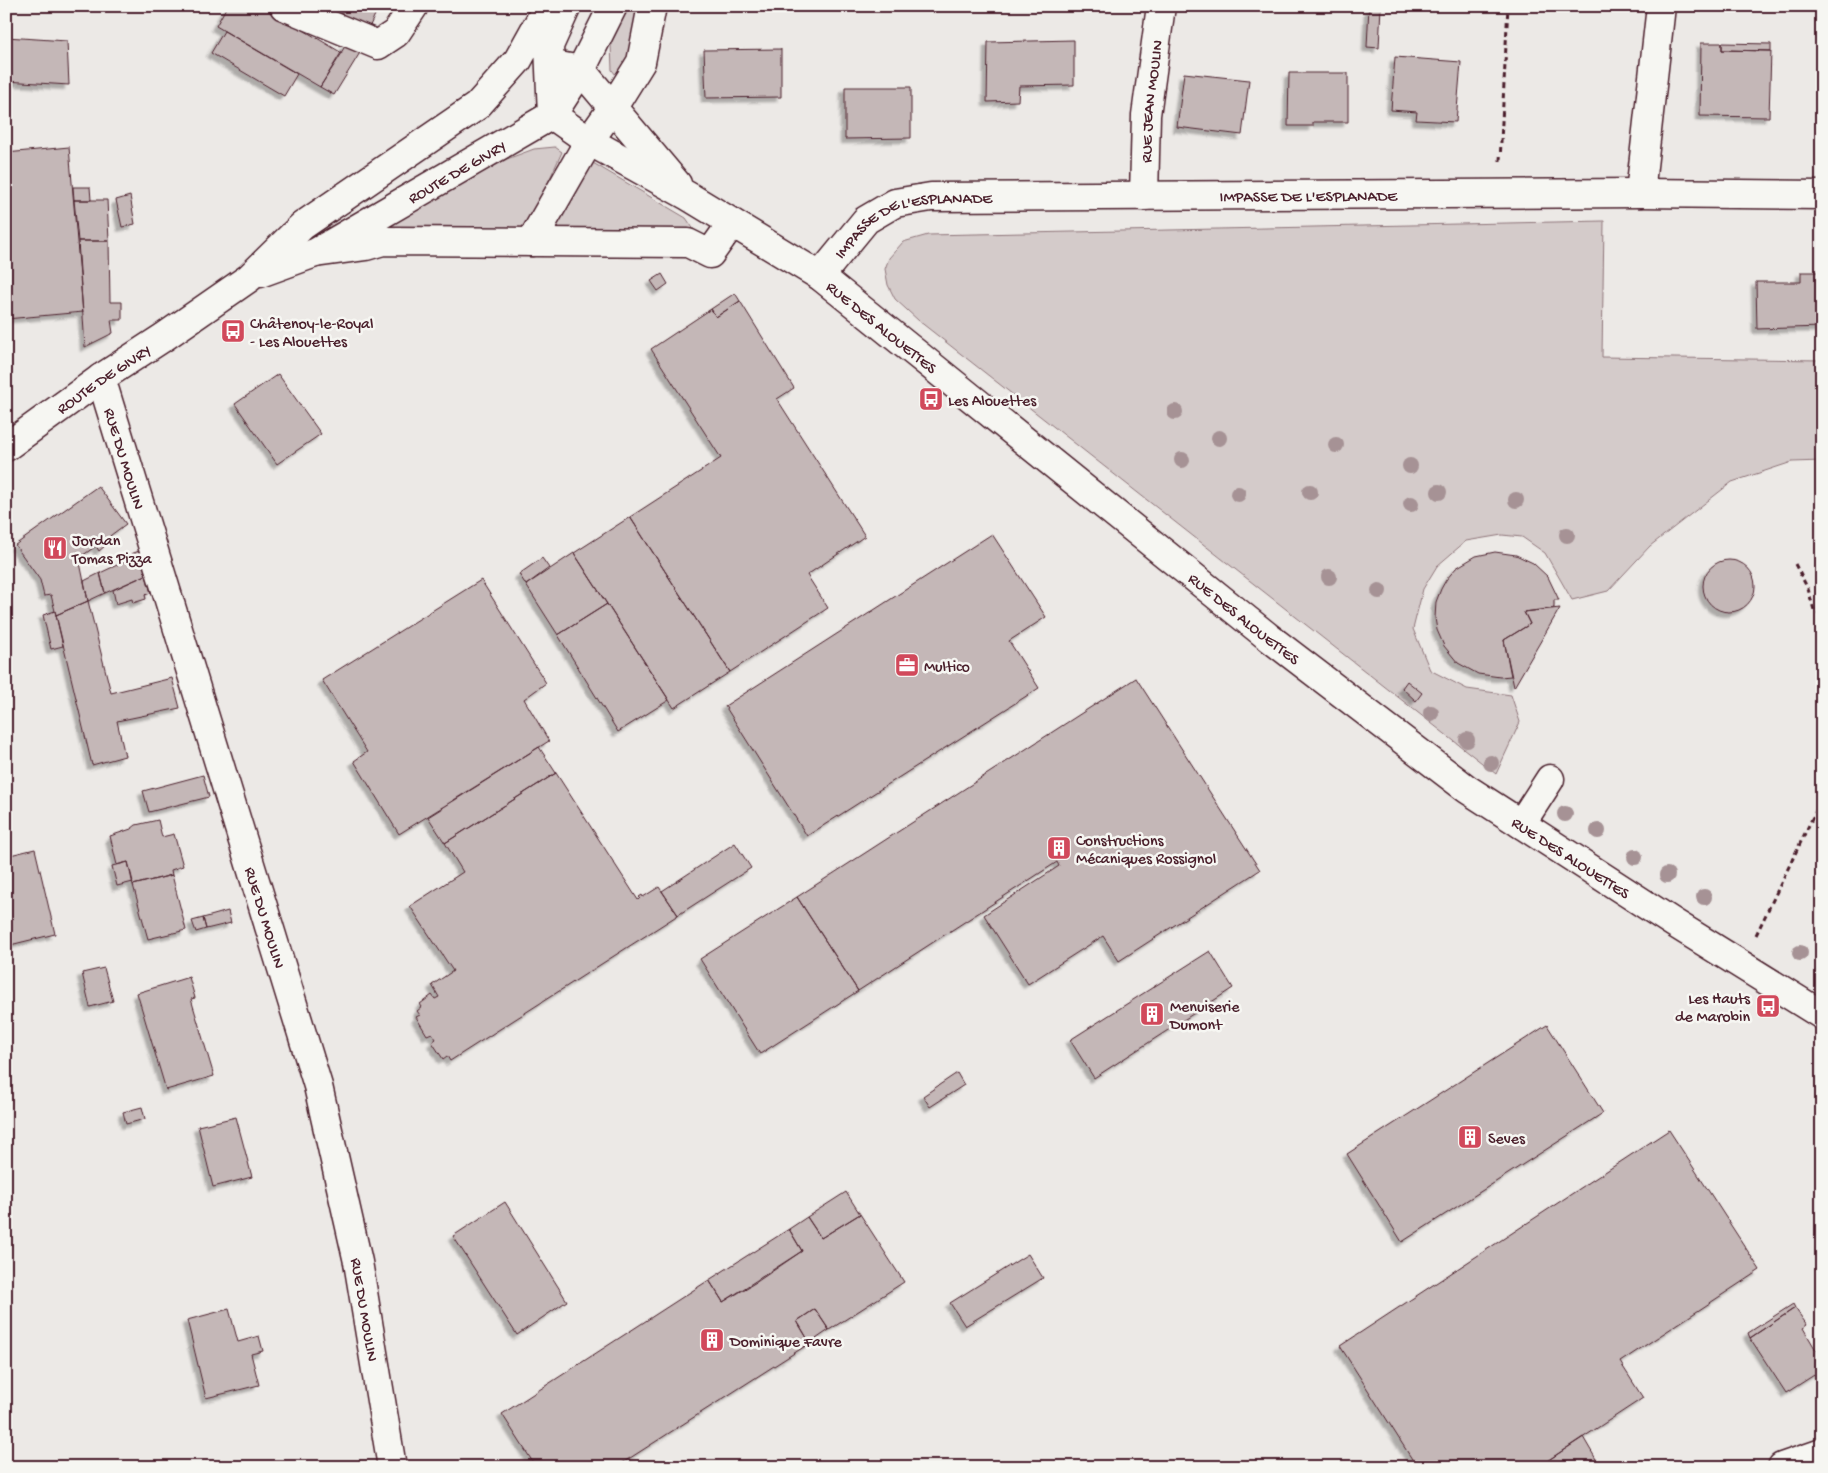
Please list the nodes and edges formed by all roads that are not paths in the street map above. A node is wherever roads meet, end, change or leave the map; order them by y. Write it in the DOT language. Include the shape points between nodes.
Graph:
graph roads {
  1 [pos="284,6"];
  2 [pos="414,6"];
  3 [pos="548,6"];
  4 [pos="567,6"];
  5 [pos="613,6"];
  6 [pos="652,6"];
  7 [pos="1161,6"];
  8 [pos="1661,6"];
  9 [pos="518,60"];
  10 [pos="550,65"];
  11 [pos="582,70"];
  12 [pos="613,107"];
  13 [pos="552,115"];
  14 [pos="589,141"];
  15 [pos="1640,194"];
  16 [pos="1822,195"];
  17 [pos="688,196"];
  18 [pos="1144,196"];
  19 [pos="732,223"];
  20 [pos="531,242"];
  21 [pos="315,252"];
  22 [pos="820,276"];
  23 [pos="249,278"];
  24 [pos="101,378"];
  25 [pos="6,447"];
  26 [pos="1550,779"];
  27 [pos="1521,824"];
  28 [pos="1822,1015"];
  29 [pos="1822,1452"];
  30 [pos="1822,1457"];
  31 [pos="392,1467"];
  32 [pos="1782,1467"];
  33 [pos="1812,1467"];
  1 -- 2 [label="street" via="378,45 396,33"];
  3 -- 9 [label="street, ROUTE DE GIVRY"];
  4 -- 10 [label="street" via="549,46"];
  5 -- 11 [label="street, ROUTE DE GIVRY"];
  6 -- 12 [label="street" via="641,62"];
  7 -- 18 [label="street, RUE JEAN MOULIN" via="1146,115"];
  8 -- 15 [label="street"];
  9 -- 10 [label="street"];
  9 -- 23 [label="street, ROUTE DE GIVRY" via="477,106 302,226"];
  10 -- 11 [label="street"];
  10 -- 13 [label="street"];
  11 -- 12 [label="street, RUE DES ALOUETTES"];
  11 -- 13 [label="street, ROUTE DE GIVRY"];
  12 -- 14 [label="street"];
  12 -- 17 [label="street, RUE DES ALOUETTES"];
  13 -- 14 [label="street, RUE DES ALOUETTES"];
  13 -- 21 [label="street, ROUTE DE GIVRY"];
  14 -- 17 [label="street, RUE DES ALOUETTES"];
  14 -- 20 [label="street"];
  15 -- 16 [label="street, IMPASSE DE L'ESPLANADE"];
  15 -- 18 [label="street, IMPASSE DE L'ESPLANADE"];
  17 -- 19 [label="street, RUE DES ALOUETTES"];
  18 -- 22 [label="street, IMPASSE DE L'ESPLANADE" via="931,197 895,203 866,220"];
  19 -- 20 [label="street" via="710,254 688,243"];
  19 -- 22 [label="street, RUE DES ALOUETTES"];
  20 -- 21 [label="street" via="384,241"];
  21 -- 23 [label="street, ROUTE DE GIVRY"];
  22 -- 27 [label="street, RUE DES ALOUETTES" via="1267,636 1467,789"];
  23 -- 24 [label="street, ROUTE DE GIVRY"];
  24 -- 25 [label="street, ROUTE DE GIVRY"];
  24 -- 31 [label="street, RUE DU MOULIN" via="318,1086 358,1262"];
  26 -- 27 [label="street"];
  27 -- 28 [label="street, RUE DES ALOUETTES"];
  29 -- 32 [label="street"];
  30 -- 33 [label="street"];
}
